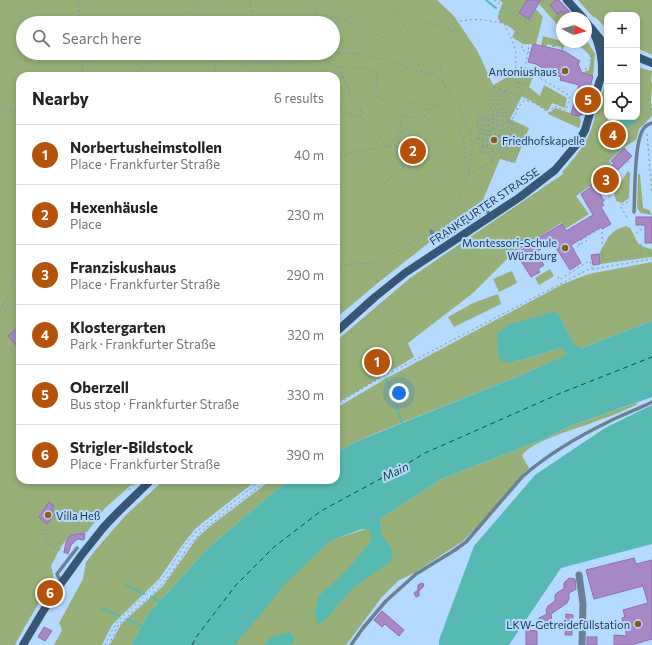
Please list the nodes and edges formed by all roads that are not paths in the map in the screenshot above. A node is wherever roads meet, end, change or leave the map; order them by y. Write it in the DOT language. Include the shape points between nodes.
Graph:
graph roads {
  1 [pos="567,0"];
  2 [pos="577,12"];
  3 [pos="592,27"];
  4 [pos="592,29"];
  5 [pos="592,31"];
  6 [pos="604,36"];
  7 [pos="604,44"];
  8 [pos="640,58"];
  9 [pos="640,62"];
  10 [pos="652,63"];
  11 [pos="604,74"];
  12 [pos="602,77"];
  13 [pos="652,123"];
  14 [pos="634,212"];
  15 [pos="491,216"];
  16 [pos="431,231"];
  17 [pos="340,328"];
  18 [pos="652,402"];
  19 [pos="147,484"];
  20 [pos="77,548"];
  21 [pos="579,576"];
  22 [pos="61,583"];
  23 [pos="23,645"];
  24 [pos="352,645"];
  25 [pos="582,645"];
  1 -- 2 [label="main road"];
  3 -- 6 [label="main road"];
  4 -- 7 [label="main road"];
  5 -- 12 [label="main road" via="600,47"];
  8 -- 10 [label="main road"];
  9 -- 10 [label="main road"];
  11 -- 12 [label="main road, FRANKFURTER STRASSE"];
  12 -- 15 [label="main road, FRANKFURTER STRASSE" via="584,130 570,154 555,170"];
  13 -- 14 [label="lane" via="646,126 638,144"];
  15 -- 16 [label="lane" via="486,210 441,240 437,240"];
  15 -- 17 [label="main road, FRANKFURTER STRASSE" via="405,273"];
  18 -- 24 [label="lane" via="588,432 530,470 466,542 416,574 386,601"];
  19 -- 22 [label="main road" via="104,527"];
  20 -- 22 [label="lane" via="57,574"];
  21 -- 25 [label="street" via="583,604"];
  22 -- 23 [label="main road"];
}
